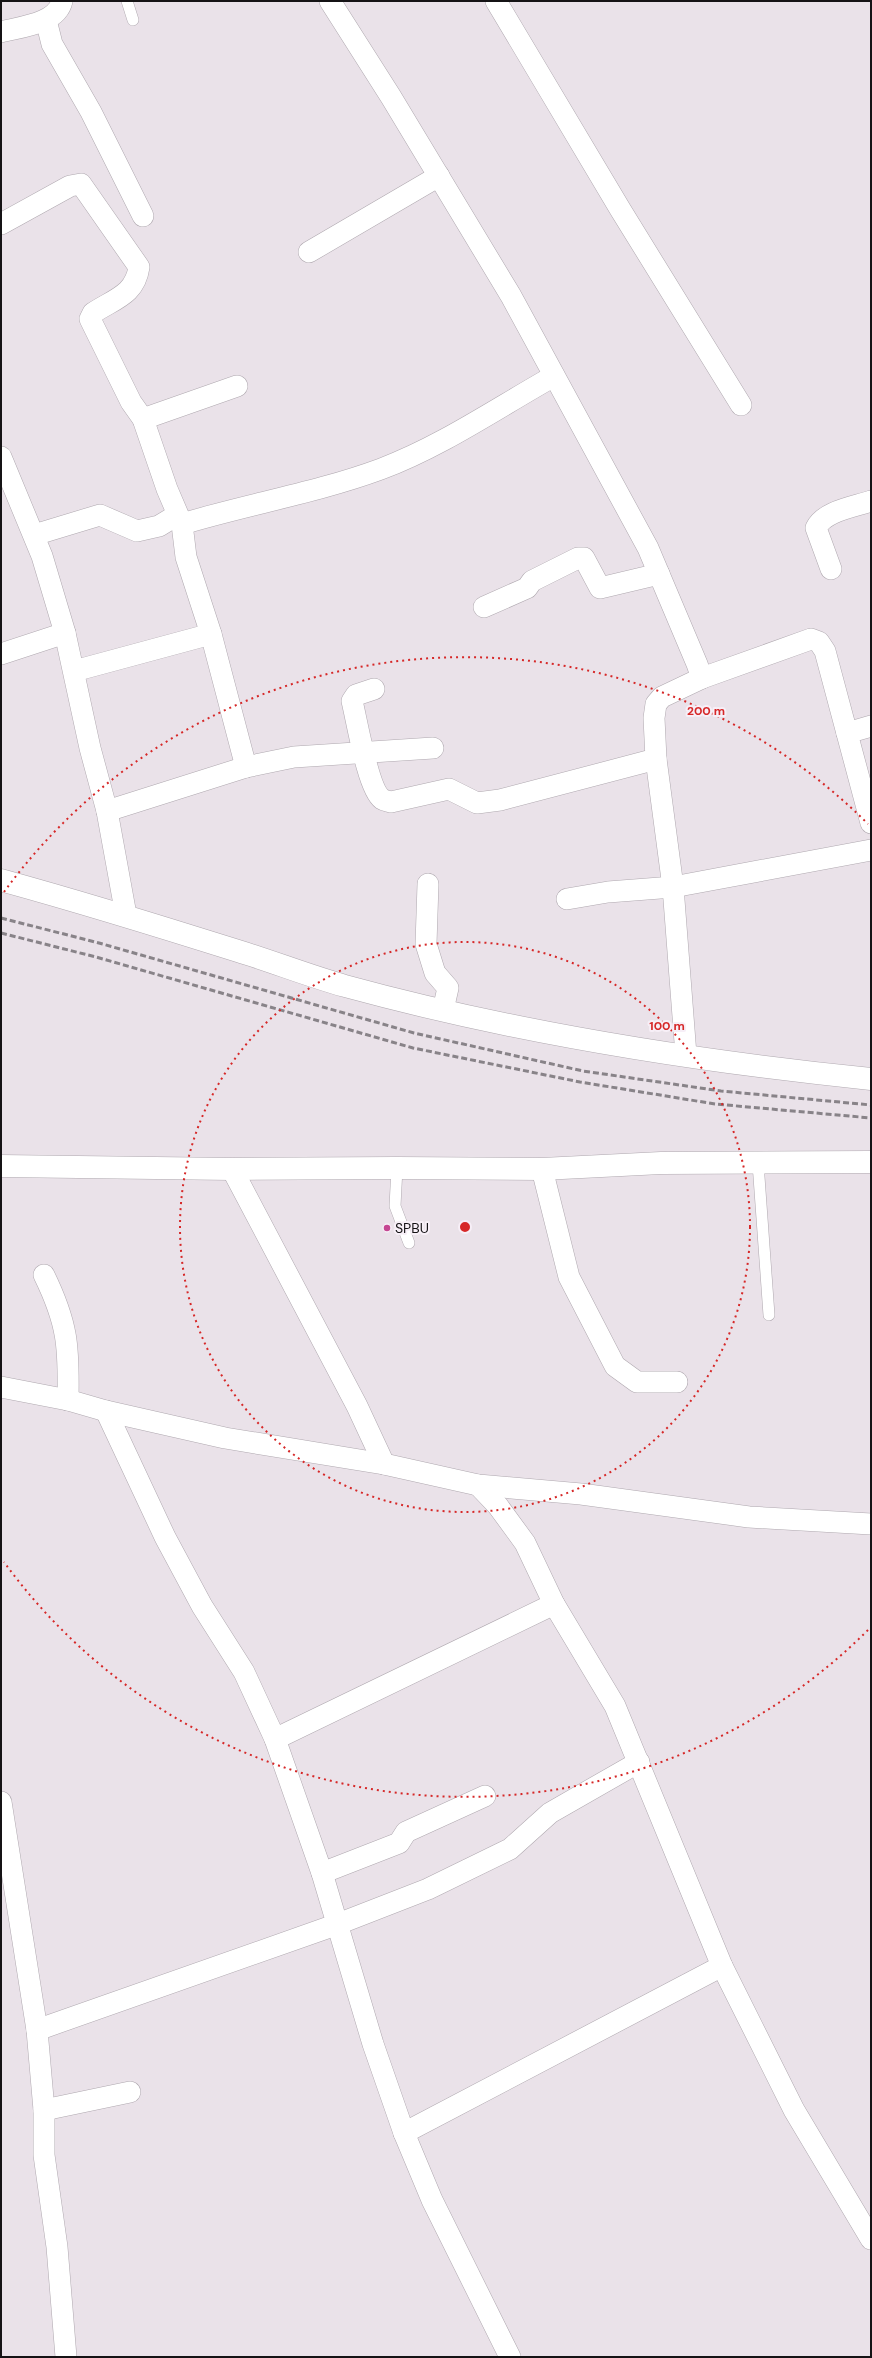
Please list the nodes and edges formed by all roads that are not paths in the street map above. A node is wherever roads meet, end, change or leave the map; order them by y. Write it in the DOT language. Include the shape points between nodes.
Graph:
graph roads {
  1 [pos="62,1"];
  2 [pos="127,1"];
  3 [pos="330,1"];
  4 [pos="496,1"];
  5 [pos="46,20"];
  6 [pos="133,20"];
  7 [pos="1,32"];
  8 [pos="439,176"];
  9 [pos="143,216"];
  10 [pos="1,224"];
  11 [pos="309,252"];
  12 [pos="554,376"];
  13 [pos="237,386"];
  14 [pos="741,405"];
  15 [pos="143,419"];
  16 [pos="1,457"];
  17 [pos="871,501"];
  18 [pos="179,520"];
  19 [pos="34,535"];
  20 [pos="831,569"];
  21 [pos="659,574"];
  22 [pos="484,607"];
  23 [pos="65,632"];
  24 [pos="211,634"];
  25 [pos="1,654"];
  26 [pos="74,672"];
  27 [pos="702,678"];
  28 [pos="374,689"];
  29 [pos="871,726"];
  30 [pos="847,733"];
  31 [pos="433,748"];
  32 [pos="365,754"];
  33 [pos="656,759"];
  34 [pos="246,767"];
  35 [pos="107,811"];
  36 [pos="871,824"];
  37 [pos="871,850"];
  38 [pos="1,880"];
  39 [pos="428,884"];
  40 [pos="673,887"];
  41 [pos="567,899"];
  42 [pos="126,915"];
  43 [pos="443,1010"];
  44 [pos="686,1055"];
  45 [pos="871,1079"];
  46 [pos="871,1162"];
  47 [pos="758,1163"];
  48 [pos="1,1166"];
  49 [pos="397,1168"];
  50 [pos="232,1169"];
  51 [pos="542,1170"];
  52 [pos="409,1243"];
  53 [pos="44,1275"];
  54 [pos="769,1315"];
  55 [pos="677,1382"];
  56 [pos="1,1387"];
  57 [pos="68,1400"];
  58 [pos="106,1411"];
  59 [pos="384,1464"];
  60 [pos="478,1484"];
  61 [pos="871,1524"];
  62 [pos="554,1604"];
  63 [pos="275,1739"];
  64 [pos="639,1762"];
  65 [pos="485,1796"];
  66 [pos="1,1802"];
  67 [pos="322,1873"];
  68 [pos="338,1924"];
  69 [pos="722,1966"];
  70 [pos="37,2030"];
  71 [pos="130,2092"];
  72 [pos="44,2110"];
  73 [pos="404,2133"];
  74 [pos="871,2239"];
  75 [pos="66,2357"];
  76 [pos="510,2357"];
  1 -- 5 [label="street" via="60,7"];
  2 -- 6 [label="lane"];
  3 -- 8 [label="street"];
  4 -- 14 [label="street"];
  5 -- 7 [label="street"];
  5 -- 9 [label="street" via="52,44 91,112"];
  8 -- 11 [label="street"];
  8 -- 12 [label="street" via="511,296"];
  10 -- 15 [label="street" via="70,186 81,184 88,192 139,267 137,280 132,289 93,313 90,319 131,402"];
  12 -- 18 [label="street" via="442,441 382,468 323,488"];
  12 -- 21 [label="street" via="648,548"];
  13 -- 15 [label="street"];
  15 -- 18 [label="street"];
  16 -- 19 [label="street"];
  17 -- 20 [label="street" via="834,513 816,528"];
  18 -- 19 [label="street" via="137,531 100,515"];
  18 -- 24 [label="street" via="186,557"];
  19 -- 23 [label="street"];
  21 -- 22 [label="street" via="600,588 584,558 578,558 532,581 527,588"];
  21 -- 27 [label="street"];
  23 -- 25 [label="street"];
  23 -- 26 [label="street"];
  24 -- 26 [label="street"];
  24 -- 34 [label="street"];
  26 -- 35 [label="street"];
  27 -- 30 [label="street" via="811,639 819,642 825,651"];
  27 -- 33 [label="street" via="662,697 656,704"];
  28 -- 32 [label="street" via="353,698"];
  29 -- 30 [label="street"];
  30 -- 36 [label="street"];
  31 -- 32 [label="street"];
  32 -- 33 [label="street" via="367,771 378,795 391,802 449,789 477,803 500,800"];
  32 -- 34 [label="street" via="294,757"];
  33 -- 40 [label="street"];
  34 -- 35 [label="street"];
  35 -- 42 [label="street"];
  37 -- 40 [label="street"];
  38 -- 42 [label="main road"];
  39 -- 43 [label="street" via="426,944 434,973 448,988"];
  40 -- 41 [label="street" via="608,892"];
  40 -- 44 [label="street"];
  42 -- 43 [label="main road" via="342,985"];
  43 -- 44 [label="main road" via="563,1036"];
  44 -- 45 [label="main road" via="793,1071"];
  46 -- 47 [label="main road"];
  47 -- 51 [label="main road" via="661,1163"];
  47 -- 54 [label="lane"];
  48 -- 50 [label="main road"];
  49 -- 50 [label="main road"];
  49 -- 51 [label="main road"];
  49 -- 52 [label="lane" via="395,1206"];
  50 -- 59 [label="street" via="357,1406"];
  51 -- 55 [label="street" via="569,1277 615,1366 637,1382"];
  53 -- 57 [label="street" via="68,1338"];
  56 -- 57 [label="street"];
  57 -- 58 [label="street"];
  58 -- 59 [label="street" via="225,1438"];
  58 -- 63 [label="street" via="165,1537 202,1606 244,1672"];
  59 -- 60 [label="street"];
  60 -- 61 [label="street" via="581,1494 749,1517"];
  60 -- 62 [label="street" via="498,1506 525,1544"];
  62 -- 63 [label="street"];
  62 -- 64 [label="street" via="615,1706"];
  63 -- 67 [label="street"];
  64 -- 68 [label="street" via="550,1813 519,1842 499,1855 428,1889"];
  64 -- 69 [label="street" via="675,1856"];
  65 -- 67 [label="street" via="406,1832 399,1842"];
  66 -- 70 [label="street"];
  67 -- 68 [label="street"];
  68 -- 70 [label="street"];
  68 -- 73 [label="street" via="373,2044"];
  69 -- 73 [label="street"];
  69 -- 74 [label="street" via="794,2110"];
  70 -- 72 [label="street"];
  71 -- 72 [label="street"];
  72 -- 75 [label="street" via="44,2154 57,2247"];
  73 -- 76 [label="street" via="432,2200"];
}
